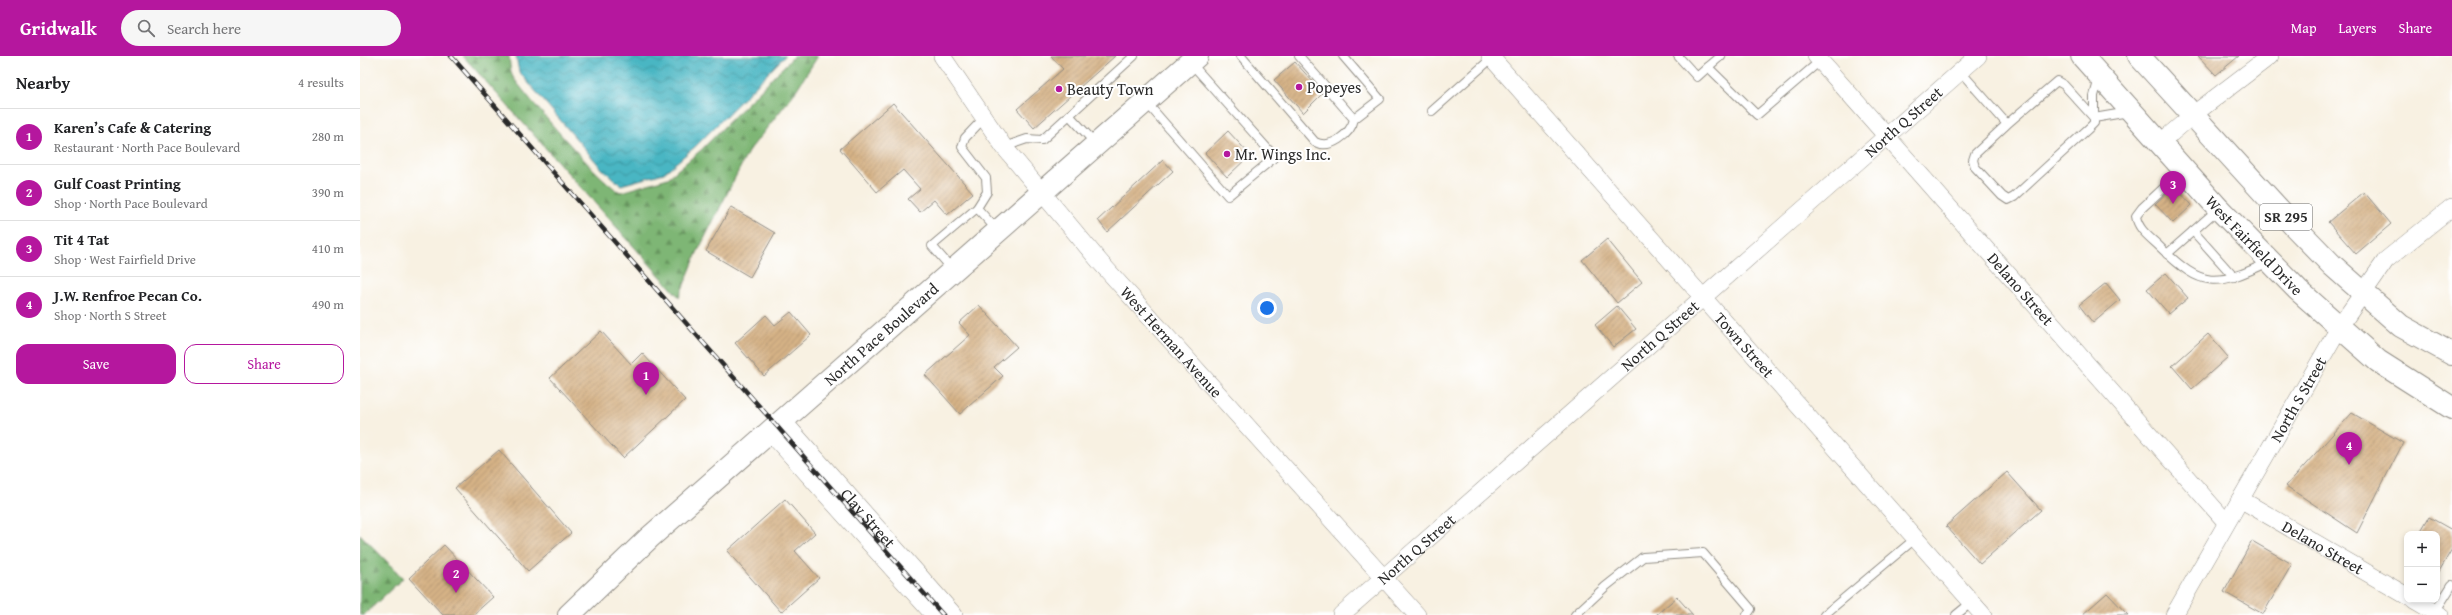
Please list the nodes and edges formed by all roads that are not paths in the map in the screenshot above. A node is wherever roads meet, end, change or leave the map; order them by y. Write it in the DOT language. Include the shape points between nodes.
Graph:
graph roads {
  1 [pos="942,56"];
  2 [pos="1134,56"];
  3 [pos="1241,56"];
  4 [pos="1299,56"];
  5 [pos="1343,56"];
  6 [pos="1678,56"];
  7 [pos="1721,56"];
  8 [pos="1978,56"];
  9 [pos="2082,56"];
  10 [pos="2139,56"];
  11 [pos="2270,56"];
  12 [pos="1491,57"];
  13 [pos="1818,58"];
  14 [pos="1193,59"];
  15 [pos="1708,67"];
  16 [pos="1960,71"];
  17 [pos="2099,76"];
  18 [pos="1145,101"];
  19 [pos="1432,111"];
  20 [pos="2132,111"];
  21 [pos="2194,114"];
  22 [pos="1069,115"];
  23 [pos="984,118"];
  24 [pos="2094,118"];
  25 [pos="1354,119"];
  26 [pos="2007,124"];
  27 [pos="1886,136"];
  28 [pos="2160,143"];
  29 [pos="1096,144"];
  30 [pos="1004,147"];
  31 [pos="2184,169"];
  32 [pos="1042,192"];
  33 [pos="2452,207"];
  34 [pos="977,208"];
  35 [pos="2219,209"];
  36 [pos="997,231"];
  37 [pos="2192,231"];
  38 [pos="2167,254"];
  39 [pos="2270,262"];
  40 [pos="953,270"];
  41 [pos="2234,277"];
  42 [pos="2362,292"];
  43 [pos="1703,296"];
  44 [pos="2340,326"];
  45 [pos="2452,354"];
  46 [pos="2452,408"];
  47 [pos="776,427"];
  48 [pos="2240,499"];
  49 [pos="2226,522"];
  50 [pos="1916,538"];
  51 [pos="1384,577"];
  52 [pos="2452,585"];
  53 [pos="2404,594"];
  54 [pos="2419,603"];
  55 [pos="1977,609"];
  56 [pos="2437,614"];
  57 [pos="569,615"];
  58 [pos="934,615"];
  59 [pos="954,615"];
  60 [pos="1341,615"];
  61 [pos="1417,615"];
  62 [pos="1575,615"];
  63 [pos="1747,615"];
  64 [pos="1824,615"];
  65 [pos="1956,615"];
  66 [pos="2174,615"];
  1 -- 23 [label="street, West Herman Avenue"];
  2 -- 22 [label="lane"];
  3 -- 25 [label="lane" via="1315,142 1322,146 1331,145 1351,128"];
  4 -- 25 [label="lane"];
  5 -- 25 [label="lane" via="1380,99"];
  6 -- 15 [label="lane" via="1697,77"];
  7 -- 15 [label="lane"];
  8 -- 16 [label="street, North Q Street"];
  9 -- 17 [label="main road, West Fairfield Drive / SR 295"];
  10 -- 21 [label="main road, SR 295"];
  11 -- 21 [label="street"];
  12 -- 19 [label="lane"];
  12 -- 43 [label="street, Town Street"];
  13 -- 15 [label="lane" via="1757,115"];
  13 -- 27 [label="street, Delano Street"];
  14 -- 18 [label="main road, North Pace Boulevard"];
  14 -- 18 [label="lane" via="1275,157 1228,196"];
  16 -- 26 [label="lane"];
  16 -- 27 [label="street, North Q Street"];
  17 -- 20 [label="main road, West Fairfield Drive / SR 295"];
  17 -- 24 [label="lane" via="2094,96"];
  18 -- 29 [label="main road, North Pace Boulevard"];
  20 -- 24 [label="lane"];
  20 -- 28 [label="main road, West Fairfield Drive / SR 295"];
  21 -- 28 [label="street"];
  21 -- 42 [label="main road, SR 295" via="2295,227"];
  22 -- 29 [label="lane"];
  22 -- 30 [label="lane" via="1042,140 1027,139"];
  23 -- 30 [label="street, West Herman Avenue"];
  23 -- 34 [label="lane" via="964,138 962,147 986,178 987,192"];
  24 -- 26 [label="lane" via="2057,81"];
  24 -- 26 [label="lane" via="2094,123 2008,200 1976,167 1973,160 1975,154"];
  27 -- 43 [label="street, North Q Street"];
  27 -- 49 [label="street, Delano Street"];
  28 -- 31 [label="main road, West Fairfield Drive / SR 295"];
  29 -- 32 [label="main road, North Pace Boulevard"];
  30 -- 32 [label="street, West Herman Avenue"];
  31 -- 35 [label="main road, West Fairfield Drive / SR 295"];
  31 -- 38 [label="lane" via="2136,216 2142,230"];
  32 -- 36 [label="main road, North Pace Boulevard"];
  32 -- 51 [label="street, West Herman Avenue" via="1100,262"];
  33 -- 42 [label="street, North S Street" via="2386,260"];
  34 -- 36 [label="lane"];
  34 -- 40 [label="lane" via="932,246"];
  35 -- 37 [label="lane"];
  35 -- 39 [label="main road, West Fairfield Drive / SR 295"];
  36 -- 40 [label="main road, North Pace Boulevard"];
  37 -- 38 [label="lane"];
  37 -- 41 [label="lane"];
  38 -- 41 [label="lane" via="2193,276 2212,282"];
  39 -- 41 [label="lane"];
  39 -- 44 [label="main road, West Fairfield Drive / SR 295"];
  40 -- 47 [label="main road, North Pace Boulevard"];
  42 -- 44 [label="street, North S Street"];
  42 -- 45 [label="main road, SR 295" via="2401,326"];
  43 -- 50 [label="street, Town Street"];
  43 -- 51 [label="street, North Q Street"];
  44 -- 46 [label="main road, West Fairfield Drive / SR 295" via="2378,361"];
  44 -- 48 [label="street, North S Street"];
  47 -- 57 [label="main road, North Pace Boulevard" via="649,538"];
  47 -- 58 [label="street, Clay Street"];
  47 -- 59 [label="street, Clay Street"];
  48 -- 49 [label="street, North S Street"];
  48 -- 53 [label="street, Delano Street"];
  49 -- 66 [label="street, North S Street"];
  50 -- 55 [label="street, Town Street"];
  50 -- 64 [label="lane"];
  51 -- 60 [label="street, North Q Street"];
  51 -- 61 [label="street, West Herman Avenue"];
  52 -- 56 [label="lane"];
  54 -- 56 [label="street"];
  55 -- 65 [label="lane"];
  62 -- 63 [label="lane" via="1643,557 1703,553 1751,609"];
}
